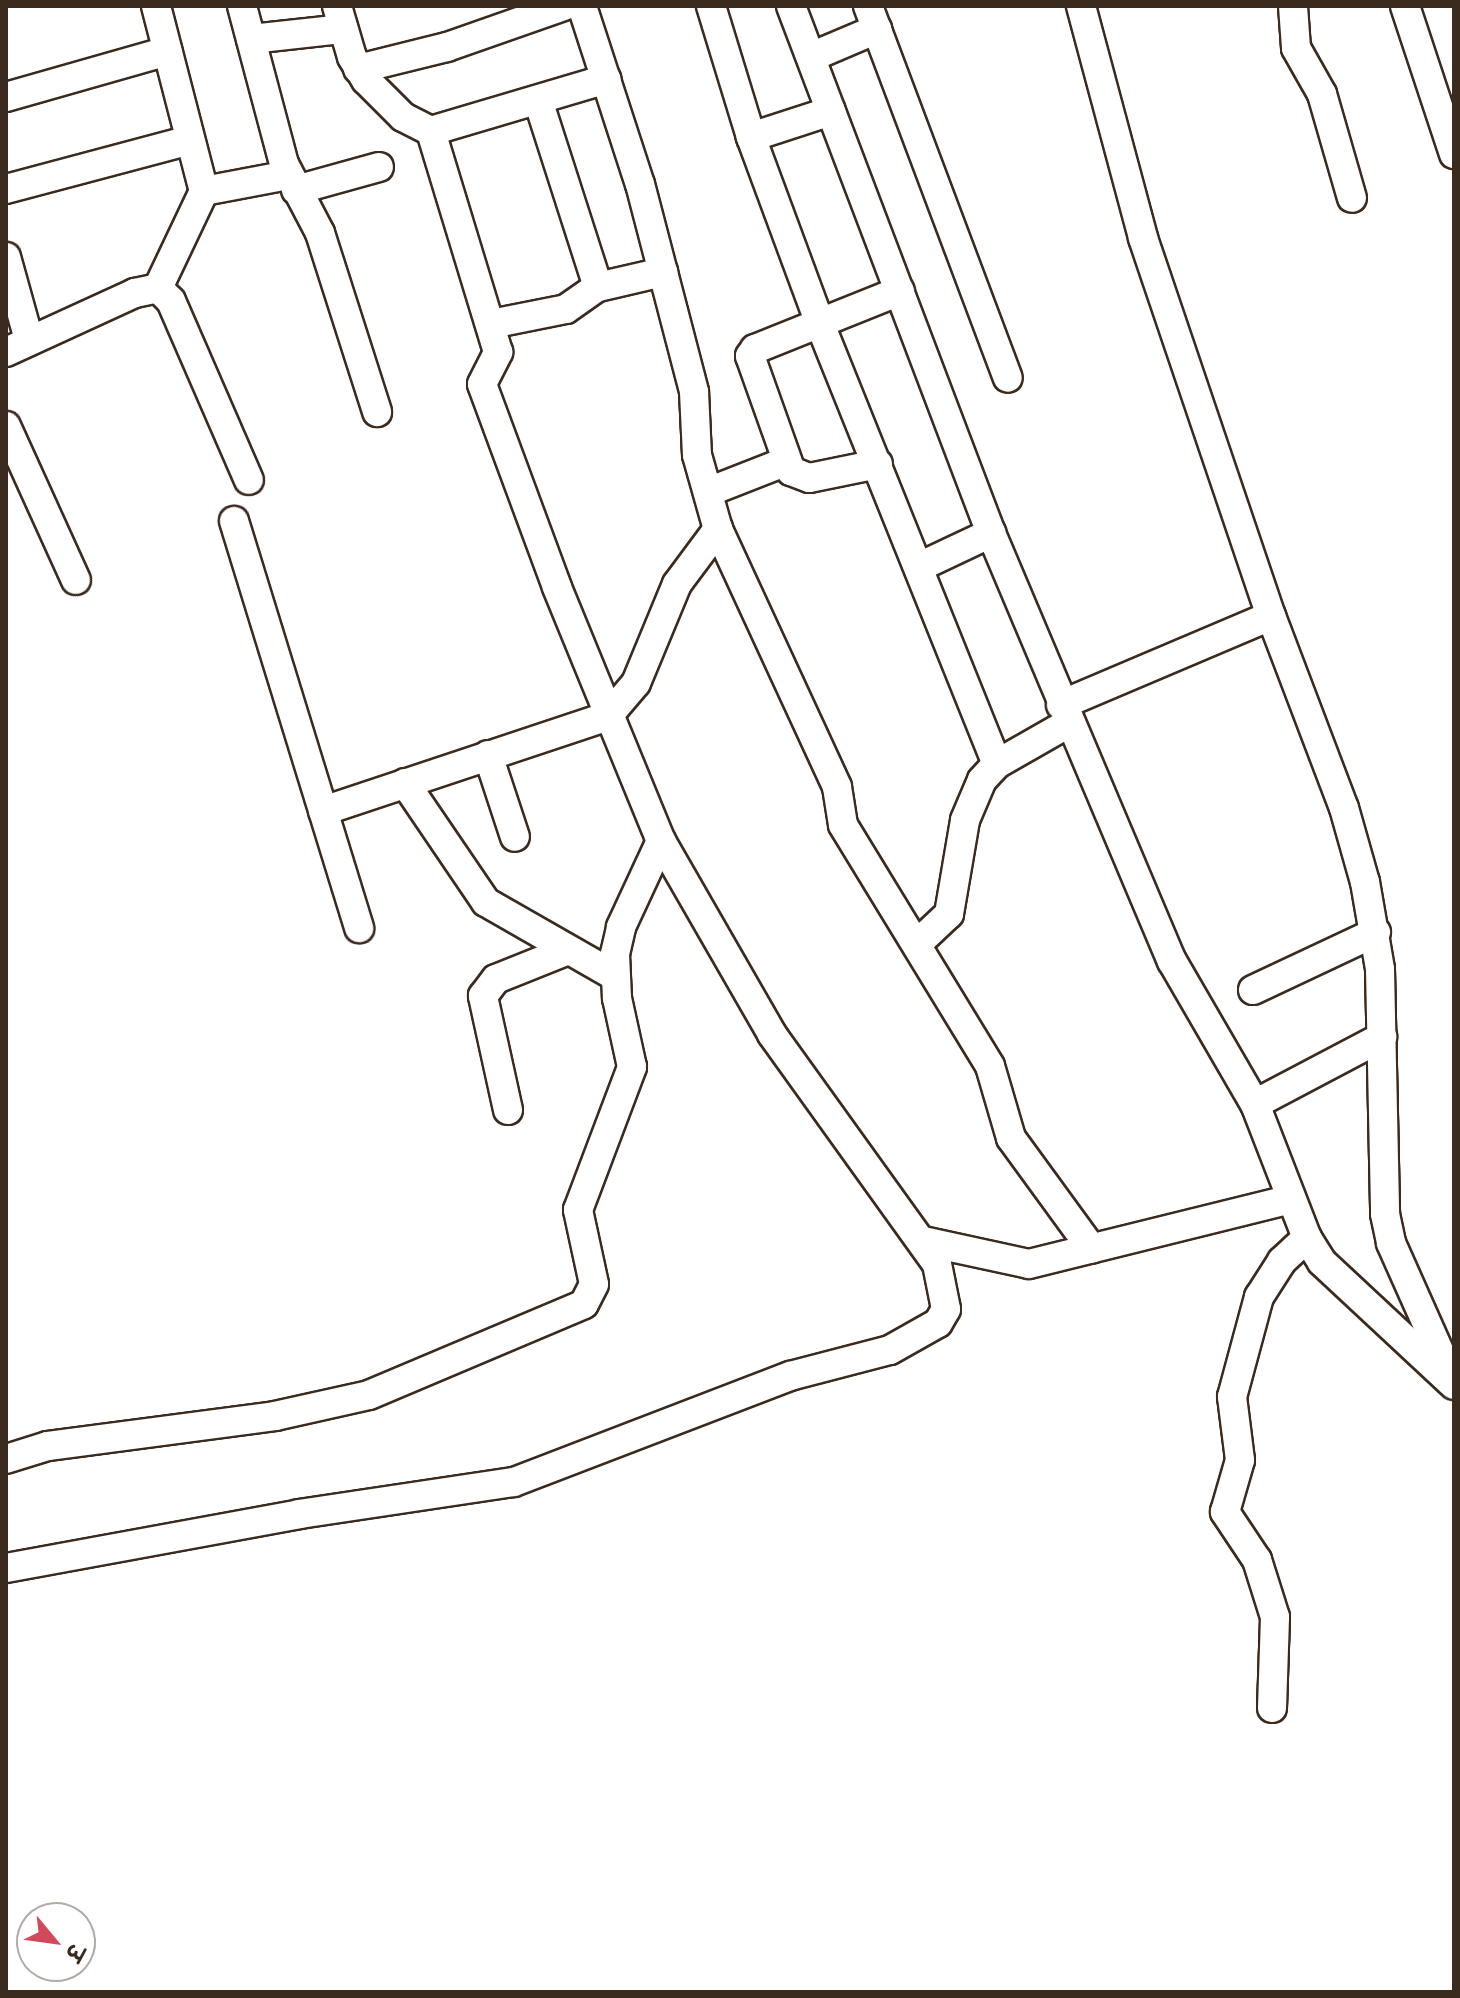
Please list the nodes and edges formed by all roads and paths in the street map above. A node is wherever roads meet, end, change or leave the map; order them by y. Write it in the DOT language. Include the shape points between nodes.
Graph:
graph roads {
  1 [pos="156,6"];
  2 [pos="242,6"];
  3 [pos="564,6"];
  4 [pos="582,6"];
  5 [pos="711,6"];
  6 [pos="791,6"];
  7 [pos="1081,6"];
  8 [pos="1293,6"];
  9 [pos="1405,6"];
  10 [pos="872,17"];
  11 [pos="340,18"];
  12 [pos="251,39"];
  13 [pos="168,51"];
  14 [pos="811,57"];
  15 [pos="358,69"];
  16 [pos="606,79"];
  17 [pos="6,97"];
  18 [pos="538,100"];
  19 [pos="831,111"];
  20 [pos="431,131"];
  21 [pos="751,137"];
  22 [pos="190,140"];
  23 [pos="1454,154"];
  24 [pos="379,167"];
  25 [pos="292,183"];
  26 [pos="6,189"];
  27 [pos="204,191"];
  28 [pos="1352,198"];
  29 [pos="6,257"];
  30 [pos="663,272"];
  31 [pos="598,287"];
  32 [pos="158,288"];
  33 [pos="900,291"];
  34 [pos="491,324"];
  35 [pos="820,324"];
  36 [pos="17,346"];
  37 [pos="1008,378"];
  38 [pos="377,412"];
  39 [pos="6,426"];
  40 [pos="787,461"];
  41 [pos="878,464"];
  42 [pos="249,480"];
  43 [pos="708,492"];
  44 [pos="234,521"];
  45 [pos="718,529"];
  46 [pos="991,533"];
  47 [pos="919,567"];
  48 [pos="76,580"];
  49 [pos="1271,616"];
  50 [pos="1065,714"];
  51 [pos="608,716"];
  52 [pos="488,755"];
  53 [pos="997,764"];
  54 [pos="405,783"];
  55 [pos="323,811"];
  56 [pos="515,837"];
  57 [pos="661,841"];
  58 [pos="359,928"];
  59 [pos="1376,932"];
  60 [pos="917,944"];
  61 [pos="568,950"];
  62 [pos="615,976"];
  63 [pos="1253,990"];
  64 [pos="1382,1037"];
  65 [pos="1255,1104"];
  66 [pos="508,1110"];
  67 [pos="1291,1199"];
  68 [pos="1307,1238"];
  69 [pos="923,1241"];
  70 [pos="1092,1249"];
  71 [pos="1454,1385"];
  72 [pos="6,1459"];
  73 [pos="6,1568"];
  74 [pos="1272,1708"];
  1 -- 13 [label="street"];
  2 -- 12 [label="street"];
  3 -- 15 [label="street" via="447,47"];
  4 -- 16 [label="street"];
  5 -- 21 [label="street"];
  6 -- 14 [label="street"];
  7 -- 49 [label="street" via="1143,238"];
  8 -- 28 [label="street" via="1296,48 1322,94"];
  9 -- 23 [label="street"];
  10 -- 14 [label="street"];
  10 -- 37 [label="street"];
  11 -- 12 [label="street"];
  11 -- 15 [label="street"];
  12 -- 25 [label="street"];
  13 -- 17 [label="street"];
  13 -- 22 [label="street"];
  14 -- 19 [label="street"];
  15 -- 20 [label="street" via="403,117"];
  16 -- 18 [label="street"];
  16 -- 30 [label="street"];
  18 -- 20 [label="street"];
  18 -- 31 [label="street"];
  19 -- 21 [label="street"];
  19 -- 33 [label="street"];
  20 -- 34 [label="street"];
  21 -- 35 [label="street"];
  22 -- 26 [label="street"];
  22 -- 27 [label="street"];
  24 -- 25 [label="street"];
  25 -- 27 [label="street"];
  25 -- 38 [label="street" via="320,233"];
  27 -- 32 [label="street"];
  29 -- 36 [label="street"];
  30 -- 31 [label="street"];
  30 -- 43 [label="street" via="694,392 695,444"];
  31 -- 34 [label="street" via="566,309"];
  32 -- 36 [label="street" via="147,288"];
  32 -- 42 [label="street" via="171,301"];
  33 -- 35 [label="street"];
  33 -- 46 [label="street"];
  34 -- 51 [label="street" via="498,358 482,384"];
  35 -- 40 [label="street" via="755,349 750,356"];
  35 -- 41 [label="street"];
  39 -- 48 [label="street"];
  40 -- 41 [label="street" via="791,471 809,478"];
  40 -- 43 [label="street"];
  41 -- 47 [label="street"];
  43 -- 45 [label="street"];
  44 -- 55 [label="street"];
  45 -- 51 [label="street" via="677,584 636,683"];
  45 -- 60 [label="street" via="837,787 843,825"];
  46 -- 47 [label="street"];
  46 -- 50 [label="street"];
  47 -- 53 [label="street"];
  49 -- 50 [label="street"];
  49 -- 59 [label="street" via="1344,808"];
  50 -- 53 [label="street"];
  50 -- 65 [label="street" via="1172,961"];
  51 -- 52 [label="street"];
  51 -- 57 [label="street"];
  52 -- 54 [label="street"];
  52 -- 56 [label="street"];
  53 -- 60 [label="street" via="970,800 949,914"];
  54 -- 55 [label="street"];
  54 -- 61 [label="street" via="486,902"];
  55 -- 58 [label="street"];
  57 -- 62 [label="street" via="621,927"];
  57 -- 69 [label="street" via="766,1024"];
  59 -- 63 [label="street"];
  59 -- 64 [label="street"];
  60 -- 70 [label="street" via="990,1066 1011,1138"];
  61 -- 62 [label="street"];
  61 -- 66 [label="street" via="496,979 483,996"];
  62 -- 72 [label="street" via="632,1067 578,1210 594,1284 584,1304 369,1395 275,1416 48,1446"];
  64 -- 65 [label="street"];
  64 -- 71 [label="street" via="1385,1214 1391,1243"];
  65 -- 67 [label="street"];
  67 -- 68 [label="street"];
  67 -- 70 [label="street"];
  68 -- 71 [label="street" via="1339,1282"];
  68 -- 74 [label="street" via="1282,1261 1259,1297 1232,1397 1240,1460 1225,1512 1257,1560 1275,1617"];
  69 -- 70 [label="street" via="1011,1263"];
  69 -- 73 [label="street" via="945,1280 946,1309 938,1323 890,1350 790,1376 542,1474"];
}
